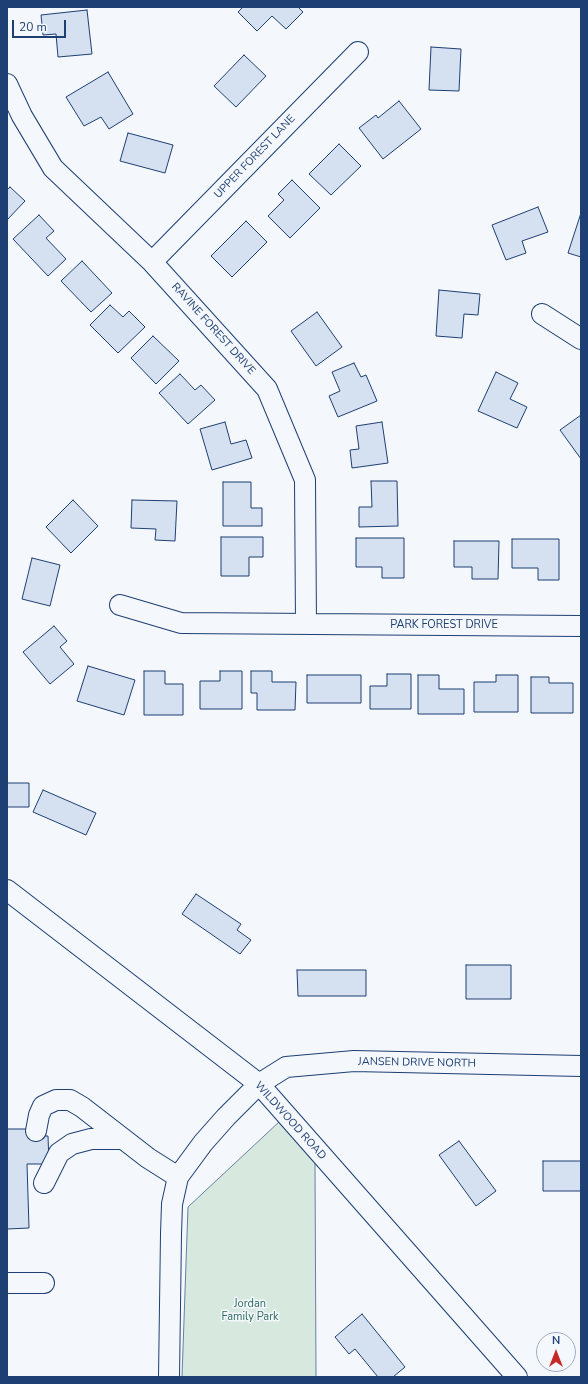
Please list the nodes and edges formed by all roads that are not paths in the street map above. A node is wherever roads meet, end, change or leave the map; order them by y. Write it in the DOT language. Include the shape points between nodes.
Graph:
graph roads {
  1 [pos="358,52"];
  2 [pos="7,84"];
  3 [pos="152,262"];
  4 [pos="542,314"];
  5 [pos="581,339"];
  6 [pos="120,605"];
  7 [pos="306,624"];
  8 [pos="581,626"];
  9 [pos="7,890"];
  10 [pos="581,1066"];
  11 [pos="259,1084"];
  12 [pos="36,1131"];
  13 [pos="122,1138"];
  14 [pos="178,1177"];
  15 [pos="44,1183"];
  16 [pos="7,1283"];
  17 [pos="44,1283"];
  18 [pos="168,1377"];
  19 [pos="517,1377"];
  1 -- 3 [label="street, UPPER FOREST LANE"];
  2 -- 3 [label="street, RAVINE FOREST DRIVE" via="22,116 53,168"];
  3 -- 7 [label="street, RAVINE FOREST DRIVE" via="267,389 305,480"];
  4 -- 5 [label="street"];
  6 -- 7 [label="street, PARK FOREST DRIVE" via="181,623"];
  7 -- 8 [label="street, PARK FOREST DRIVE"];
  9 -- 11 [label="street, WILDWOOD ROAD"];
  10 -- 11 [label="street, JANSEN DRIVE NORTH" via="354,1061 286,1067"];
  11 -- 14 [label="street, JANSEN DRIVE NORTH" via="203,1143"];
  11 -- 19 [label="street, WILDWOOD ROAD"];
  12 -- 13 [label="street" via="38,1115 43,1106 56,1100 70,1100"];
  13 -- 14 [label="street"];
  13 -- 15 [label="street" via="91,1139 72,1144 59,1153"];
  14 -- 18 [label="street" via="172,1204"];
  16 -- 17 [label="street"];
}
